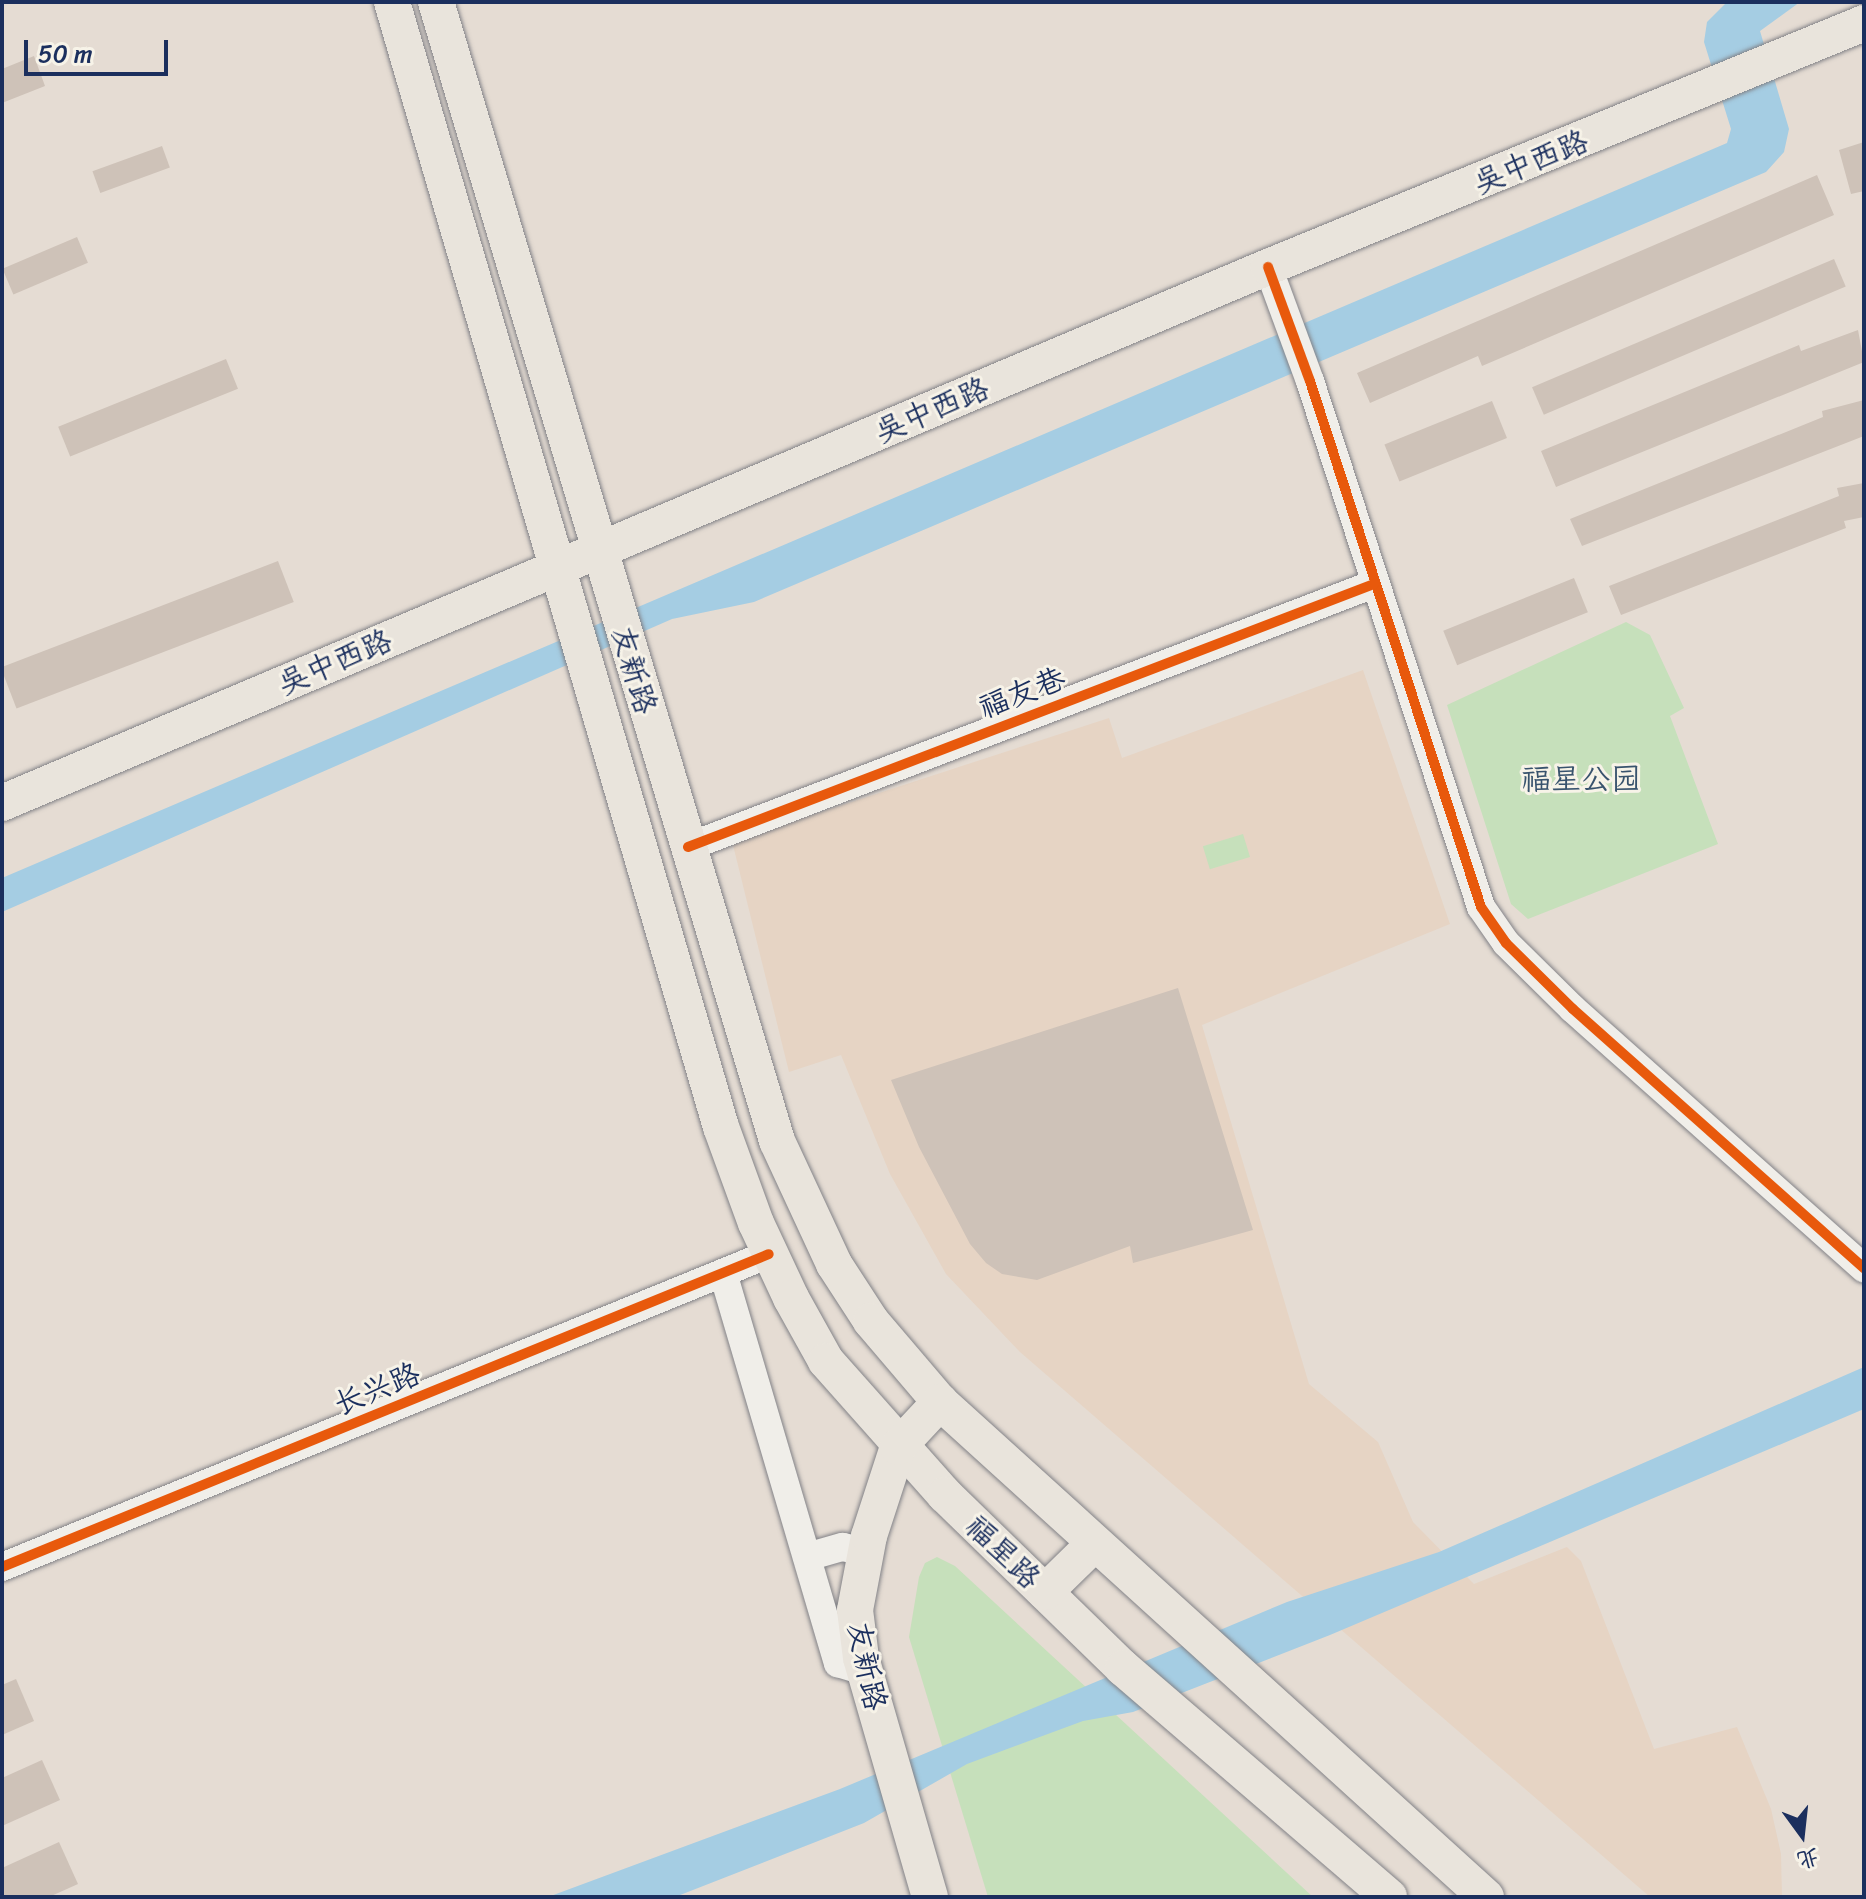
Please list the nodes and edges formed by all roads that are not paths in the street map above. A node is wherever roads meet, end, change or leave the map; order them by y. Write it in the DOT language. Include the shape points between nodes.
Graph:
graph roads {
  1 [pos="392,2"];
  2 [pos="436,2"];
  3 [pos="1864,23"];
  4 [pos="1864,51"];
  5 [pos="1786,70"];
  6 [pos="1272,279"];
  7 [pos="606,576"];
  8 [pos="1374,584"];
  9 [pos="565,590"];
  10 [pos="2,803"];
  11 [pos="2,824"];
  12 [pos="688,847"];
  13 [pos="721,1127"];
  14 [pos="769,1254"];
  15 [pos="1864,1268"];
  16 [pos="723,1273"];
  17 [pos="949,1410"];
  18 [pos="907,1456"];
  19 [pos="1094,1544"];
  20 [pos="865,1552"];
  21 [pos="807,1557"];
  22 [pos="2,1567"];
  23 [pos="1045,1592"];
  24 [pos="865,1671"];
  25 [pos="899,1757"];
  26 [pos="917,1818"];
  27 [pos="930,1897"];
  28 [pos="952,1897"];
  29 [pos="1389,1897"];
  30 [pos="1486,1897"];
  1 -- 9 [label="main road, 友新路"];
  2 -- 7 [label="main road, 友新路"];
  3 -- 5 [label="main road, 吴中西路"];
  4 -- 5 [label="main road, 吴中西路"];
  5 -- 6 [label="main road, 吴中西路"];
  6 -- 7 [label="main road, 吴中西路"];
  6 -- 8 [label="street"];
  7 -- 9 [label="main road, 吴中西路"];
  7 -- 12 [label="main road, 友新路"];
  8 -- 12 [label="street, 福友巷"];
  8 -- 15 [label="street" via="1481,907 1498,931 1573,1009"];
  9 -- 10 [label="main road, 吴中西路"];
  9 -- 11 [label="main road, 吴中西路"];
  9 -- 13 [label="main road, 友新路"];
  12 -- 17 [label="main road, 友新路" via="783,1159 834,1264 871,1321"];
  13 -- 14 [label="main road, 福星路"];
  14 -- 16 [label="street, 长兴路"];
  14 -- 18 [label="main road, 福星路" via="826,1361"];
  16 -- 21 [label="street"];
  16 -- 22 [label="street, 长兴路"];
  17 -- 18 [label="main road, 友新路"];
  17 -- 19 [label="main road"];
  18 -- 20 [label="main road, 友新路"];
  18 -- 23 [label="main road, 福星路"];
  18 -- 25 [label="main road, 友新路" via="875,1612"];
  19 -- 23 [label="main road"];
  19 -- 30 [label="main road"];
  20 -- 21 [label="street" via="843,1547"];
  20 -- 24 [label="main road, 友新路" via="855,1610"];
  21 -- 24 [label="street" via="838,1663"];
  23 -- 29 [label="main road, 福星路" via="1123,1668"];
  24 -- 25 [label="main road, 友新路"];
  25 -- 26 [label="main road, 友新路"];
  26 -- 27 [label="main road, 友新路"];
  26 -- 28 [label="main road, 友新路"];
}
